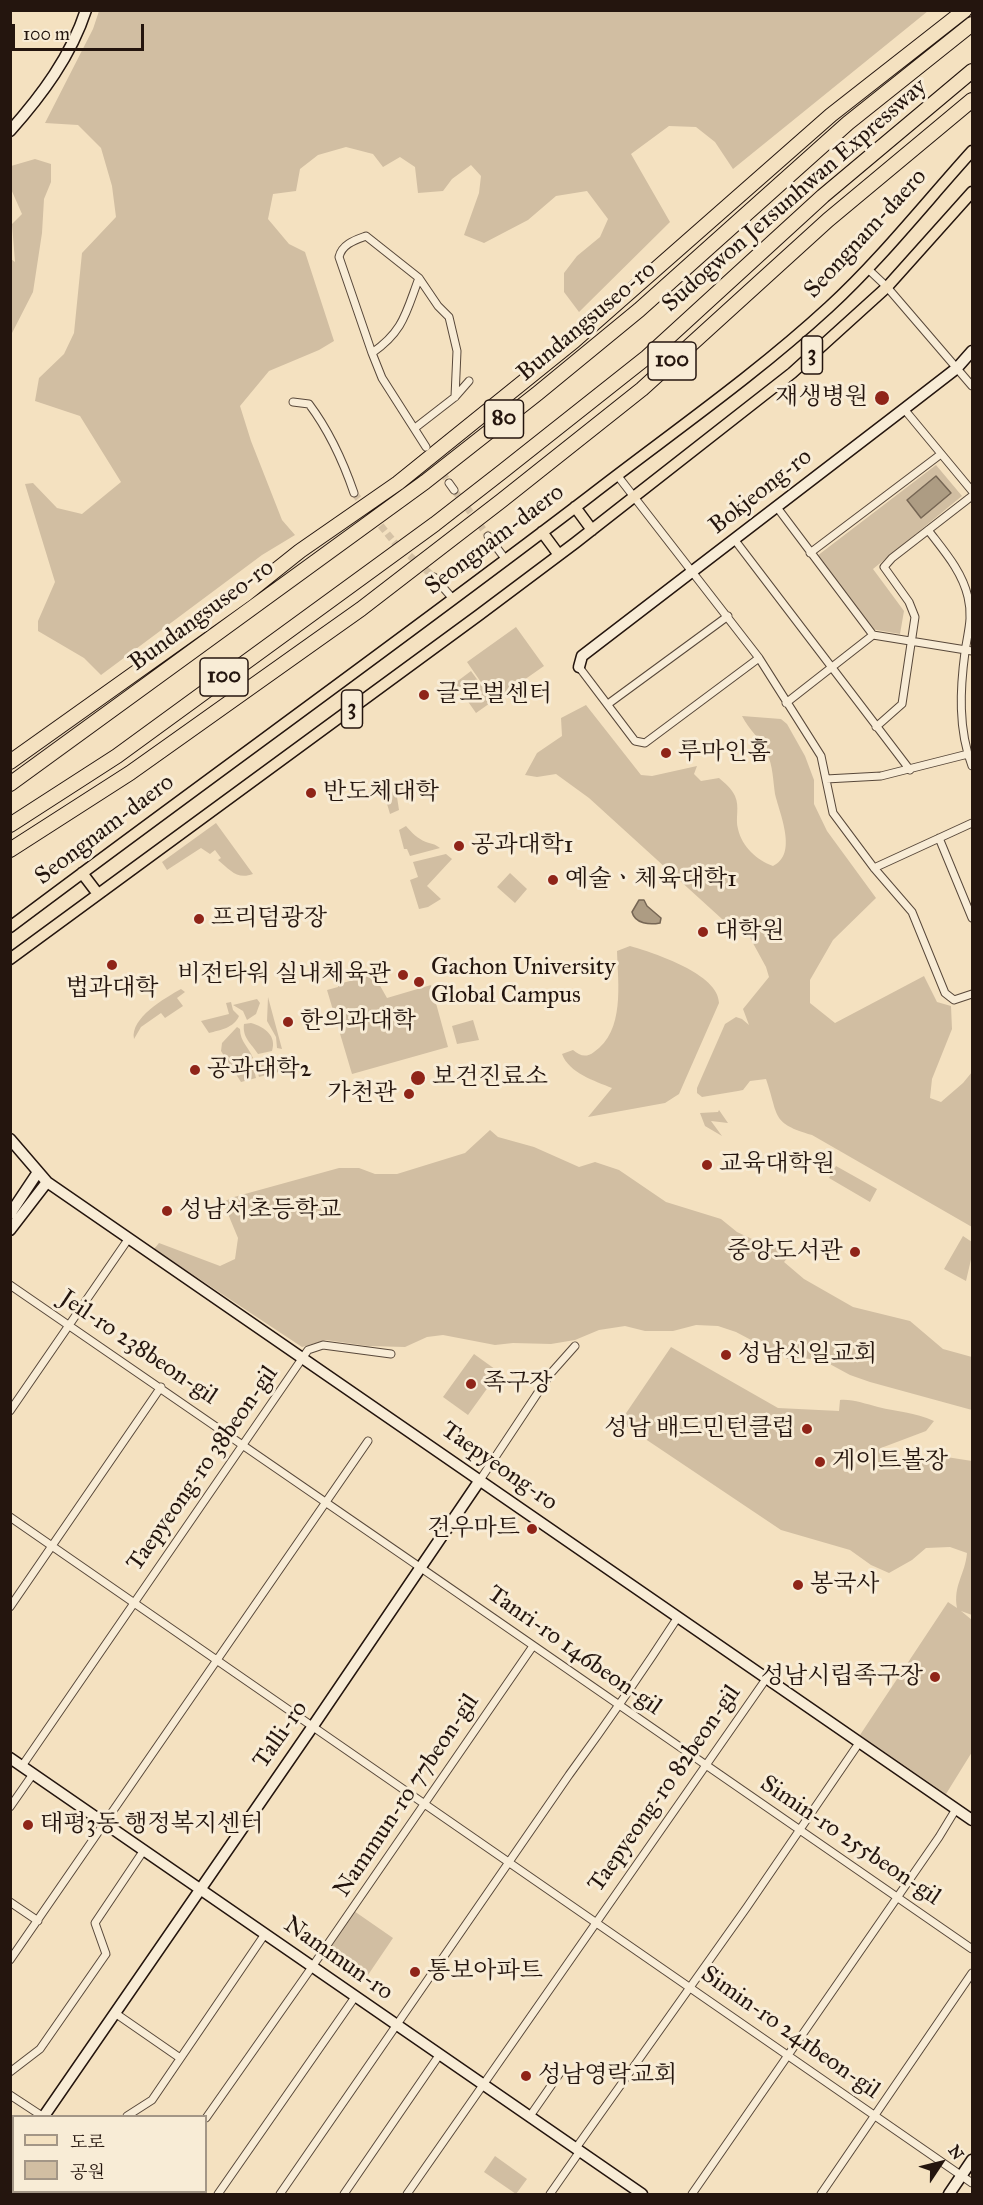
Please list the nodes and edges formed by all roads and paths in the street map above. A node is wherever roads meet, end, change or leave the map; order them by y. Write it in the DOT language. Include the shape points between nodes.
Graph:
graph roads {
  1 [pos="86,10"];
  2 [pos="964,10"];
  3 [pos="972,24"];
  4 [pos="972,71"];
  5 [pos="972,100"];
  6 [pos="10,131"];
  7 [pos="972,151"];
  8 [pos="972,192"];
  9 [pos="868,269"];
  10 [pos="418,278"];
  11 [pos="887,287"];
  12 [pos="972,351"];
  13 [pos="372,353"];
  14 [pos="957,368"];
  15 [pos="469,381"];
  16 [pos="972,386"];
  17 [pos="455,397"];
  18 [pos="292,402"];
  19 [pos="904,410"];
  20 [pos="415,428"];
  21 [pos="426,447"];
  22 [pos="941,454"];
  23 [pos="617,475"];
  24 [pos="449,483"];
  25 [pos="454,490"];
  26 [pos="972,491"];
  27 [pos="354,493"];
  28 [pos="972,496"];
  29 [pos="634,497"];
  30 [pos="776,506"];
  31 [pos="575,507"];
  32 [pos="592,530"];
  33 [pos="928,530"];
  34 [pos="542,532"];
  35 [pos="488,536"];
  36 [pos="734,539"];
  37 [pos="810,554"];
  38 [pos="559,555"];
  39 [pos="506,560"];
  40 [pos="693,572"];
  41 [pos="434,577"];
  42 [pos="453,599"];
  43 [pos="728,616"];
  44 [pos="873,635"];
  45 [pos="912,642"];
  46 [pos="969,650"];
  47 [pos="759,658"];
  48 [pos="579,667"];
  49 [pos="830,667"];
  50 [pos="786,703"];
  51 [pos="608,704"];
  52 [pos="876,727"];
  53 [pos="968,754"];
  54 [pos="10,762"];
  55 [pos="972,766"];
  56 [pos="910,770"];
  57 [pos="826,779"];
  58 [pos="10,784"];
  59 [pos="972,824"];
  60 [pos="10,825"];
  61 [pos="939,838"];
  62 [pos="10,850"];
  63 [pos="874,868"];
  64 [pos="82,873"];
  65 [pos="98,894"];
  66 [pos="972,918"];
  67 [pos="10,927"];
  68 [pos="10,959"];
  69 [pos="972,994"];
  70 [pos="10,1138"];
  71 [pos="38,1172"];
  72 [pos="47,1182"];
  73 [pos="10,1214"];
  74 [pos="10,1230"];
  75 [pos="129,1238"];
  76 [pos="10,1285"];
  77 [pos="69,1324"];
  78 [pos="575,1346"];
  79 [pos="391,1354"];
  80 [pos="303,1357"];
  81 [pos="161,1387"];
  82 [pos="10,1411"];
  83 [pos="368,1441"];
  84 [pos="244,1444"];
  85 [pos="480,1480"];
  86 [pos="326,1501"];
  87 [pos="10,1516"];
  88 [pos="52,1546"];
  89 [pos="421,1568"];
  90 [pos="134,1602"];
  91 [pos="10,1607"];
  92 [pos="678,1617"];
  93 [pos="533,1646"];
  94 [pos="217,1660"];
  95 [pos="765,1678"];
  96 [pos="620,1706"];
  97 [pos="313,1726"];
  98 [pos="860,1743"];
  99 [pos="10,1758"];
  100 [pos="22,1766"];
  101 [pos="705,1766"];
  102 [pos="33,1774"];
  103 [pos="425,1804"];
  104 [pos="10,1807"];
  105 [pos="956,1809"];
  106 [pos="972,1820"];
  107 [pos="104,1823"];
  108 [pos="800,1831"];
  109 [pos="144,1850"];
  110 [pos="510,1862"];
  111 [pos="199,1890"];
  112 [pos="896,1896"];
  113 [pos="10,1902"];
  114 [pos="38,1921"];
  115 [pos="596,1922"];
  116 [pos="265,1934"];
  117 [pos="972,1949"];
  118 [pos="10,1960"];
  119 [pos="312,1967"];
  120 [pos="972,1974"];
  121 [pos="690,1987"];
  122 [pos="355,1997"];
  123 [pos="115,2013"];
  124 [pos="396,2024"];
  125 [pos="441,2054"];
  126 [pos="787,2055"];
  127 [pos="180,2058"];
  128 [pos="562,2070"];
  129 [pos="10,2072"];
  130 [pos="483,2084"];
  131 [pos="10,2095"];
  132 [pos="41,2115"];
  133 [pos="44,2115"];
  134 [pos="129,2115"];
  135 [pos="875,2115"];
  136 [pos="530,2116"];
  137 [pos="207,2117"];
  138 [pos="578,2150"];
  139 [pos="972,2160"];
  140 [pos="962,2175"];
  141 [pos="972,2182"];
  142 [pos="218,2194"];
  143 [pos="280,2194"];
  144 [pos="344,2194"];
  145 [pos="407,2194"];
  146 [pos="550,2194"];
  147 [pos="642,2194"];
  148 [pos="692,2194"];
  149 [pos="821,2194"];
  150 [pos="949,2194"];
  1 -- 6 [label="main road" via="78,34 40,98"];
  2 -- 54 [label="highway, Bundangsuseo-ro / 80" via="831,115 574,341 398,483"];
  3 -- 58 [label="highway, Bundangsuseo-ro / 80" via="848,123 639,310 538,393 425,482"];
  4 -- 60 [label="highway, Sudogwon Je1sunhwan Expressway / 100" via="823,196 647,357 512,464 117,756"];
  5 -- 62 [label="highway, Sudogwon Je1sunhwan Expressway / 100" via="828,220 642,389 501,501 333,630 130,773"];
  7 -- 9 [label="main road, Seongnam-daero / 3"];
  8 -- 11 [label="main road, Seongnam-daero / 3"];
  9 -- 11 [label="street"];
  9 -- 23 [label="main road, Seongnam-daero / 3" via="771,358"];
  10 -- 13 [label="street" via="398,330"];
  10 -- 13 [label="street" via="366,236 341,250 339,256"];
  10 -- 17 [label="street" via="449,317 457,351"];
  11 -- 14 [label="street"];
  11 -- 29 [label="main road, Seongnam-daero / 3" via="792,373"];
  12 -- 14 [label="main road, Bokjeong-ro"];
  13 -- 20 [label="street" via="382,378"];
  14 -- 16 [label="street"];
  14 -- 19 [label="main road, Bokjeong-ro"];
  15 -- 17 [label="street"];
  17 -- 20 [label="street"];
  18 -- 27 [label="street" via="309,404 316,414 332,438"];
  19 -- 22 [label="street"];
  19 -- 30 [label="main road, Bokjeong-ro"];
  20 -- 21 [label="street"];
  22 -- 26 [label="street"];
  22 -- 37 [label="street"];
  23 -- 29 [label="street"];
  23 -- 31 [label="main road, Seongnam-daero / 3"];
  24 -- 25 [label="street"];
  28 -- 33 [label="street"];
  29 -- 32 [label="main road, Seongnam-daero / 3"];
  29 -- 40 [label="street"];
  30 -- 36 [label="main road, Bokjeong-ro"];
  30 -- 37 [label="street"];
  31 -- 32 [label="main road"];
  31 -- 34 [label="main road, Seongnam-daero / 3"];
  32 -- 38 [label="main road, Seongnam-daero / 3"];
  33 -- 45 [label="street" via="884,567 915,617"];
  33 -- 46 [label="street" via="960,574 968,596"];
  34 -- 38 [label="main road"];
  34 -- 39 [label="main road, Seongnam-daero / 3"];
  35 -- 39 [label="street"];
  36 -- 40 [label="main road, Bokjeong-ro"];
  36 -- 49 [label="street"];
  37 -- 44 [label="street"];
  38 -- 65 [label="main road, Seongnam-daero / 3"];
  39 -- 42 [label="main road, Seongnam-daero / 3"];
  40 -- 43 [label="street"];
  40 -- 48 [label="main road, Bokjeong-ro" via="582,656"];
  41 -- 42 [label="street"];
  42 -- 64 [label="main road, Seongnam-daero / 3"];
  43 -- 47 [label="street"];
  43 -- 51 [label="street"];
  44 -- 45 [label="street"];
  44 -- 49 [label="street"];
  45 -- 46 [label="street"];
  45 -- 52 [label="street" via="902,704"];
  46 -- 53 [label="street" via="961,699"];
  47 -- 50 [label="street"];
  47 -- 51 [label="street" via="645,743 635,741"];
  48 -- 51 [label="street"];
  49 -- 50 [label="street"];
  49 -- 52 [label="street"];
  50 -- 57 [label="street" via="821,756"];
  52 -- 56 [label="street"];
  53 -- 55 [label="street"];
  53 -- 56 [label="street"];
  56 -- 57 [label="street"];
  57 -- 63 [label="street" via="833,813"];
  59 -- 61 [label="street"];
  61 -- 63 [label="street"];
  61 -- 66 [label="street"];
  63 -- 69 [label="street" via="912,912 945,993 954,1000"];
  64 -- 65 [label="main road"];
  64 -- 67 [label="main road, Seongnam-daero / 3"];
  65 -- 68 [label="main road, Seongnam-daero / 3"];
  70 -- 71 [label="main road, Taepyeong-ro"];
  71 -- 72 [label="main road, Taepyeong-ro"];
  71 -- 73 [label="main road"];
  72 -- 74 [label="main road"];
  72 -- 75 [label="main road, Taepyeong-ro"];
  75 -- 77 [label="street"];
  75 -- 80 [label="main road, Taepyeong-ro"];
  76 -- 77 [label="street, Jeil-ro 238beon-gil"];
  77 -- 81 [label="street, Jeil-ro 238beon-gil"];
  77 -- 82 [label="street"];
  78 -- 85 [label="street" via="551,1373"];
  79 -- 80 [label="street" via="322,1346 309,1350"];
  80 -- 84 [label="street, Taepyeong-ro 38beon-gil"];
  80 -- 85 [label="main road, Taepyeong-ro"];
  81 -- 84 [label="street, Jeil-ro 238beon-gil"];
  81 -- 88 [label="street"];
  83 -- 86 [label="street"];
  84 -- 86 [label="street, Jeil-ro 238beon-gil"];
  84 -- 90 [label="street, Taepyeong-ro 38beon-gil"];
  85 -- 89 [label="main road, Talli-ro"];
  85 -- 92 [label="main road, Taepyeong-ro"];
  86 -- 89 [label="street, Tanri-ro 146beon-gil"];
  86 -- 94 [label="street"];
  87 -- 88 [label="street, Simin-ro 241beon-gil"];
  88 -- 90 [label="street, Simin-ro 241beon-gil"];
  88 -- 91 [label="street"];
  89 -- 93 [label="street, Tanri-ro 146beon-gil"];
  89 -- 97 [label="main road, Talli-ro"];
  90 -- 94 [label="street, Simin-ro 241beon-gil"];
  90 -- 100 [label="street, Taepyeong-ro 38beon-gil"];
  92 -- 95 [label="main road, Taepyeong-ro"];
  92 -- 96 [label="street"];
  93 -- 96 [label="street, Tanri-ro 146beon-gil"];
  93 -- 103 [label="street, Nammun-ro 77beon-gil"];
  94 -- 97 [label="street, Simin-ro 241beon-gil"];
  94 -- 107 [label="street"];
  95 -- 98 [label="main road, Taepyeong-ro"];
  95 -- 101 [label="street, Taepyeong-ro 82beon-gil"];
  96 -- 101 [label="street, Tanri-ro 146beon-gil"];
  96 -- 110 [label="street"];
  97 -- 103 [label="street, Simin-ro 241beon-gil"];
  97 -- 111 [label="main road, Talli-ro"];
  98 -- 105 [label="main road, Taepyeong-ro"];
  98 -- 108 [label="street"];
  99 -- 100 [label="main road, Nammun-ro"];
  100 -- 102 [label="main road, Nammun-ro"];
  101 -- 108 [label="street, Simin-ro 255beon-gil"];
  101 -- 115 [label="street, Taepyeong-ro 82beon-gil"];
  102 -- 104 [label="street"];
  102 -- 107 [label="main road, Nammun-ro"];
  103 -- 110 [label="street, Simin-ro 241beon-gil"];
  103 -- 119 [label="street, Nammun-ro 77beon-gil"];
  105 -- 106 [label="main road, Taepyeong-ro"];
  105 -- 112 [label="street"];
  107 -- 109 [label="main road, Nammun-ro"];
  107 -- 114 [label="street"];
  108 -- 112 [label="street, Simin-ro 255beon-gil"];
  108 -- 121 [label="street"];
  109 -- 111 [label="main road, Nammun-ro"];
  109 -- 129 [label="street" via="95,1923 106,1954 40,2049"];
  110 -- 115 [label="street, Simin-ro 241beon-gil"];
  110 -- 124 [label="street"];
  111 -- 116 [label="main road, Nammun-ro"];
  111 -- 123 [label="main road, Talli-ro"];
  112 -- 117 [label="street, Simin-ro 255beon-gil"];
  112 -- 126 [label="street"];
  113 -- 114 [label="street"];
  114 -- 118 [label="street"];
  115 -- 121 [label="street, Simin-ro 241beon-gil"];
  115 -- 130 [label="street, Taepyeong-ro 82beon-gil"];
  116 -- 119 [label="main road, Nammun-ro"];
  116 -- 127 [label="street"];
  119 -- 122 [label="main road, Nammun-ro"];
  119 -- 137 [label="street, Nammun-ro 77beon-gil"];
  120 -- 135 [label="street"];
  121 -- 126 [label="street, Simin-ro 241beon-gil"];
  121 -- 138 [label="street"];
  122 -- 124 [label="main road, Nammun-ro"];
  122 -- 142 [label="street"];
  123 -- 127 [label="street"];
  123 -- 133 [label="main road, Talli-ro"];
  124 -- 125 [label="main road, Nammun-ro"];
  124 -- 143 [label="street"];
  125 -- 130 [label="main road, Nammun-ro"];
  125 -- 144 [label="street"];
  126 -- 135 [label="street, Simin-ro 241beon-gil"];
  126 -- 148 [label="street"];
  127 -- 134 [label="street" via="152,2100"];
  128 -- 136 [label="street"];
  130 -- 136 [label="main road, Nammun-ro"];
  130 -- 145 [label="street, Taepyeong-ro 82beon-gil"];
  131 -- 132 [label="street"];
  135 -- 140 [label="street, Simin-ro 241beon-gil"];
  135 -- 149 [label="street"];
  136 -- 138 [label="main road, Nammun-ro"];
  138 -- 146 [label="street"];
  138 -- 147 [label="main road, Nammun-ro"];
  139 -- 140 [label="main road"];
  140 -- 141 [label="street, Simin-ro 241beon-gil"];
  140 -- 150 [label="main road"];
}
